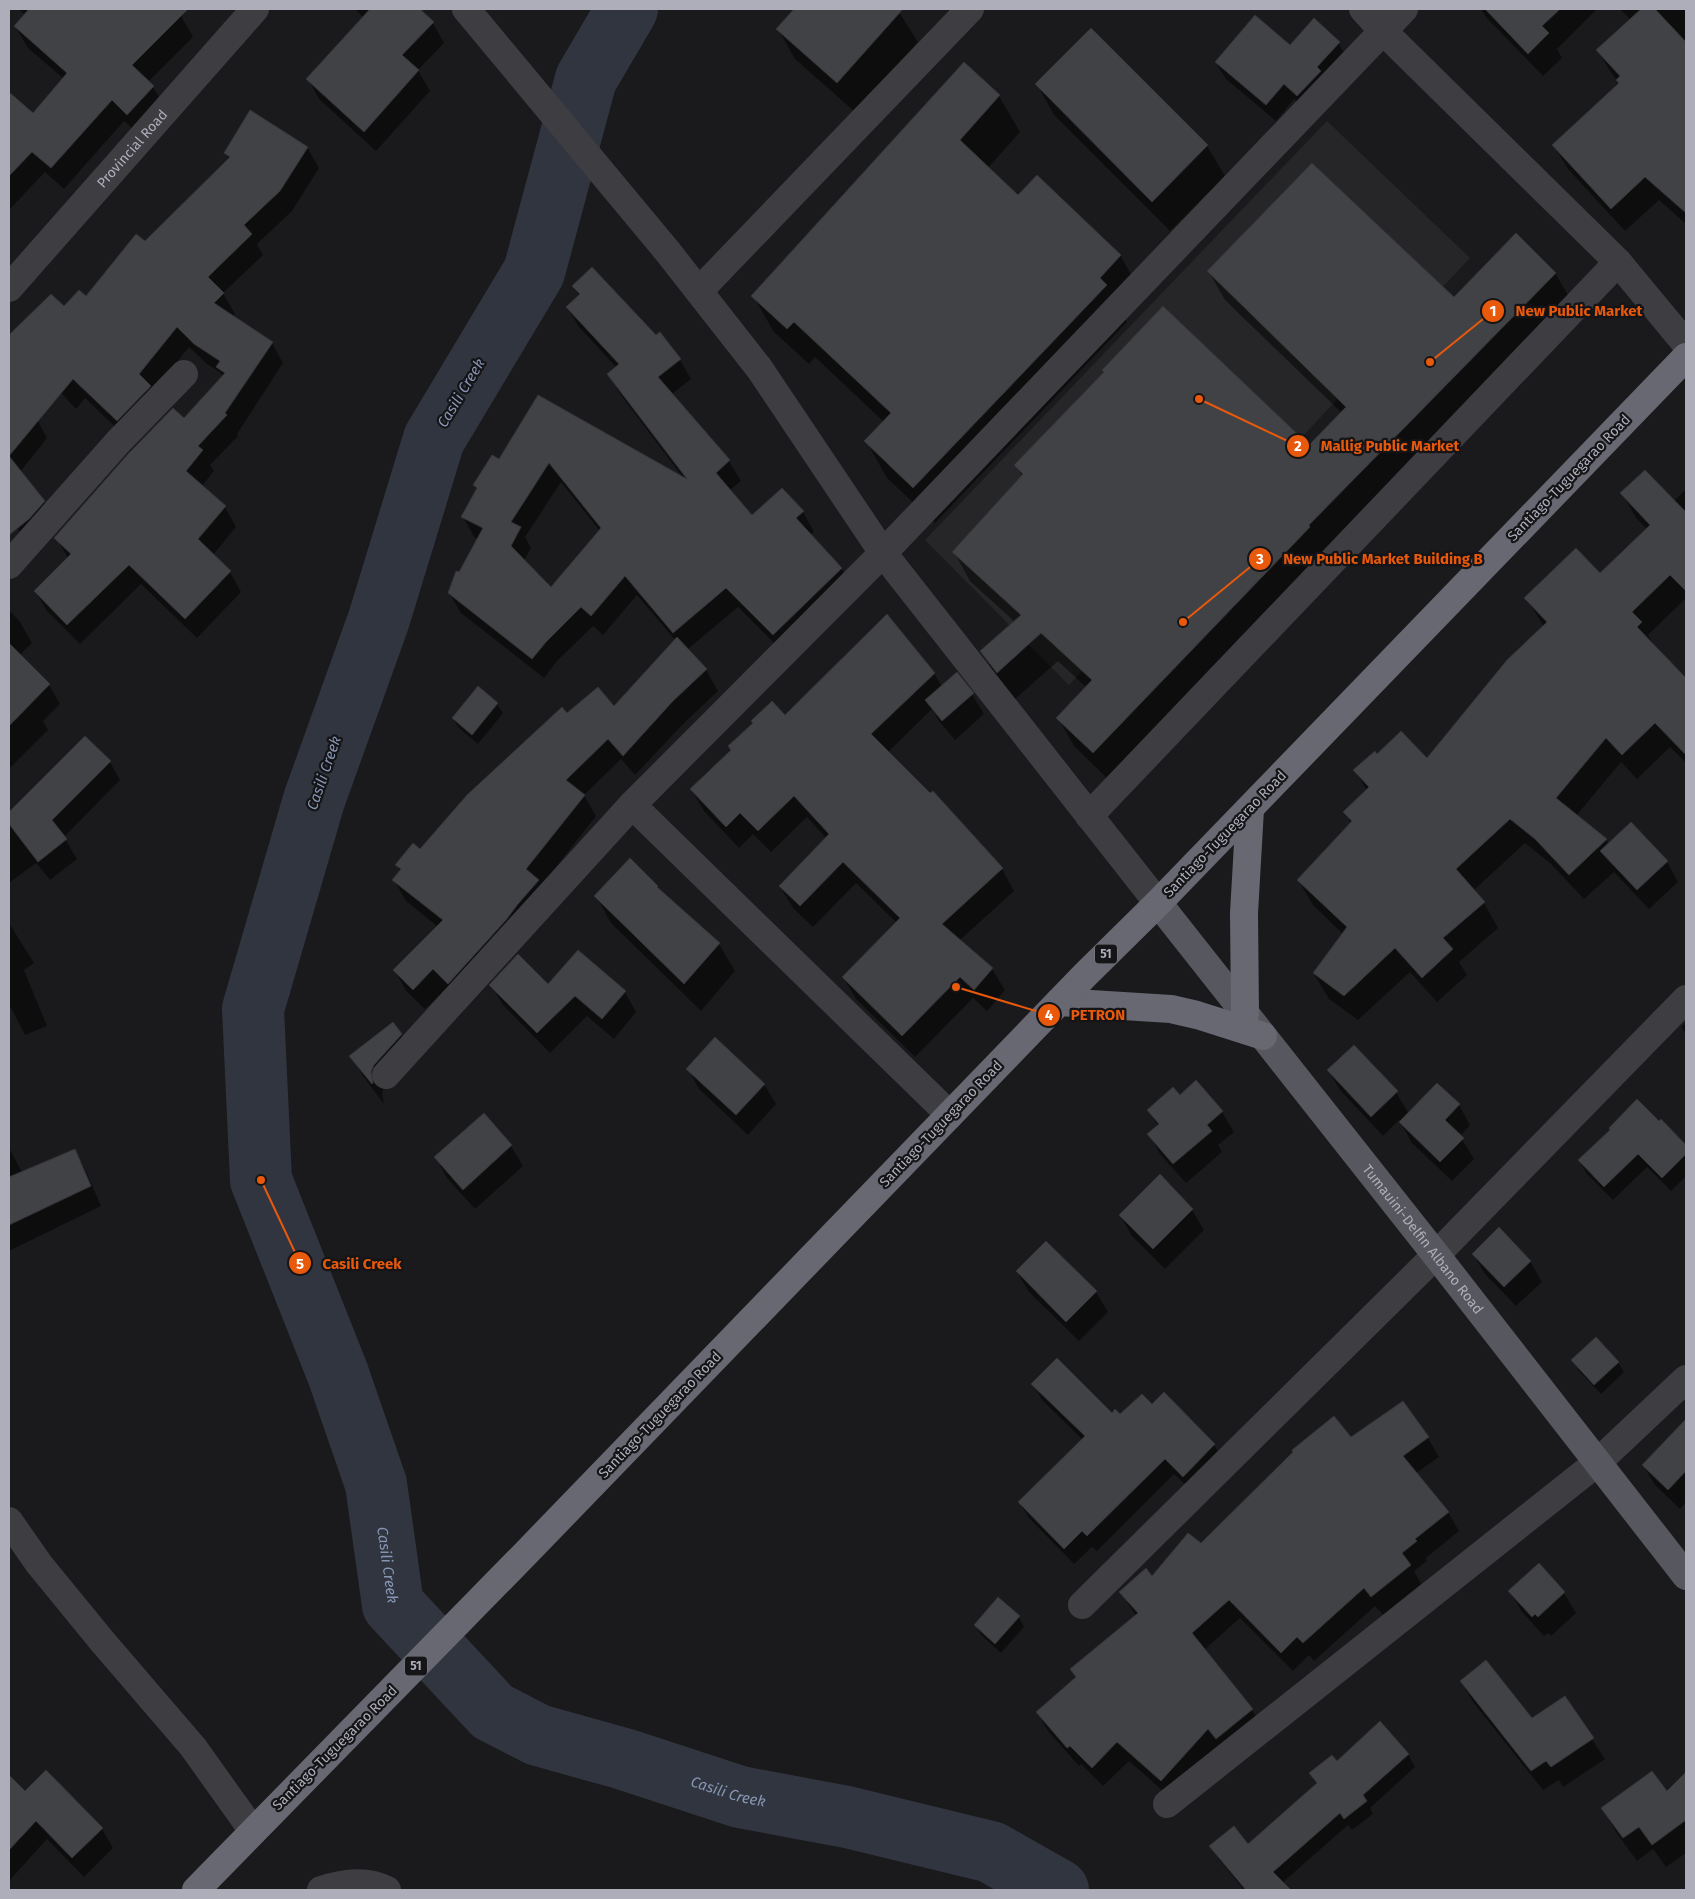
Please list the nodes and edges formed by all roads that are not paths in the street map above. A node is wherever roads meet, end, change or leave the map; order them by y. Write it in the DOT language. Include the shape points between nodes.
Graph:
graph roads {
  1 [pos="255,9"];
  2 [pos="466,9"];
  3 [pos="970,9"];
  4 [pos="1363,9"];
  5 [pos="1404,9"];
  6 [pos="1383,31"];
  7 [pos="1618,262"];
  8 [pos="9,288"];
  9 [pos="699,291"];
  10 [pos="1686,344"];
  11 [pos="1686,357"];
  12 [pos="184,374"];
  13 [pos="883,553"];
  14 [pos="9,565"];
  15 [pos="632,805"];
  16 [pos="1250,808"];
  17 [pos="1089,816"];
  18 [pos="1158,903"];
  19 [pos="1686,999"];
  20 [pos="1059,1002"];
  21 [pos="1245,1014"];
  22 [pos="1263,1036"];
  23 [pos="386,1075"];
  24 [pos="950,1115"];
  25 [pos="1436,1255"];
  26 [pos="1686,1379"];
  27 [pos="1598,1462"];
  28 [pos="9,1521"];
  29 [pos="1686,1576"];
  30 [pos="1082,1605"];
  31 [pos="1167,1804"];
  32 [pos="253,1831"];
  33 [pos="196,1890"];
  34 [pos="322,1890"];
  35 [pos="387,1890"];
  1 -- 8 [label="street, Provincial Road"];
  2 -- 9 [label="street"];
  3 -- 9 [label="street"];
  4 -- 6 [label="street"];
  5 -- 6 [label="street"];
  6 -- 7 [label="street"];
  6 -- 13 [label="street"];
  7 -- 10 [label="street"];
  7 -- 17 [label="street"];
  9 -- 13 [label="street" via="760,368"];
  11 -- 16 [label="highway, Santiago-Tuguegarao Road / 51"];
  12 -- 14 [label="street" via="118,442"];
  13 -- 15 [label="street"];
  13 -- 17 [label="street"];
  15 -- 23 [label="street"];
  15 -- 24 [label="street"];
  16 -- 18 [label="highway, Santiago-Tuguegarao Road / 51"];
  16 -- 21 [label="highway" via="1244,913"];
  17 -- 18 [label="street"];
  18 -- 20 [label="highway, Santiago-Tuguegarao Road / 51"];
  18 -- 21 [label="main road, Tumauini-Delfin Albano Road"];
  19 -- 25 [label="street"];
  20 -- 22 [label="highway" via="1171,1009"];
  20 -- 24 [label="highway, Santiago-Tuguegarao Road / 51"];
  21 -- 22 [label="main road, Tumauini-Delfin Albano Road"];
  22 -- 25 [label="main road, Tumauini-Delfin Albano Road"];
  24 -- 32 [label="highway, Santiago-Tuguegarao Road / 51"];
  25 -- 27 [label="main road, Tumauini-Delfin Albano Road"];
  25 -- 30 [label="street"];
  26 -- 27 [label="street"];
  27 -- 29 [label="main road, Tumauini-Delfin Albano Road"];
  27 -- 31 [label="street"];
  28 -- 32 [label="street" via="39,1564 193,1747"];
  32 -- 33 [label="highway, Santiago-Tuguegarao Road / 51"];
  34 -- 35 [label="street" via="340,1884 375,1884"];
}
